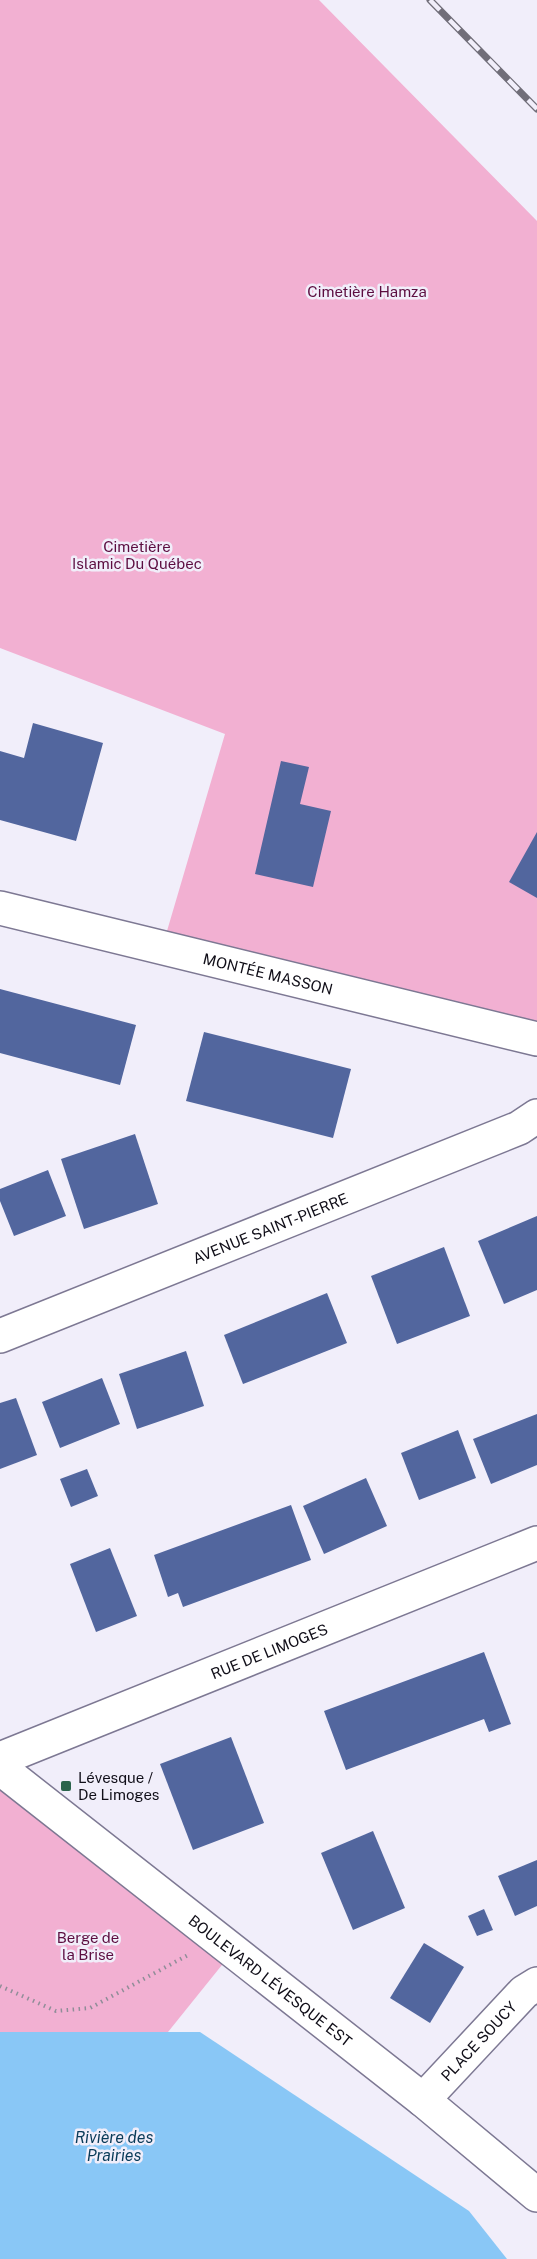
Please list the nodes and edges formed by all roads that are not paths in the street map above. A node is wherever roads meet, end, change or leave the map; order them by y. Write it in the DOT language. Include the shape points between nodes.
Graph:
graph roads {
  1 [pos="0,908"];
  2 [pos="537,1039"];
  3 [pos="537,1116"];
  4 [pos="0,1336"];
  5 [pos="537,1543"];
  6 [pos="0,1759"];
  7 [pos="0,1768"];
  8 [pos="537,1984"];
  9 [pos="423,2100"];
  10 [pos="537,2195"];
  1 -- 2 [label="street, MONTÉE MASSON"];
  3 -- 4 [label="street, AVENUE SAINT-PIERRE" via="519,1128"];
  5 -- 6 [label="street, RUE DE LIMOGES"];
  7 -- 9 [label="street, BOULEVARD LÉVESQUE EST"];
  8 -- 9 [label="street, PLACE SOUCY" via="524,1992"];
  9 -- 10 [label="street, BOULEVARD LÉVESQUE EST"];
}
